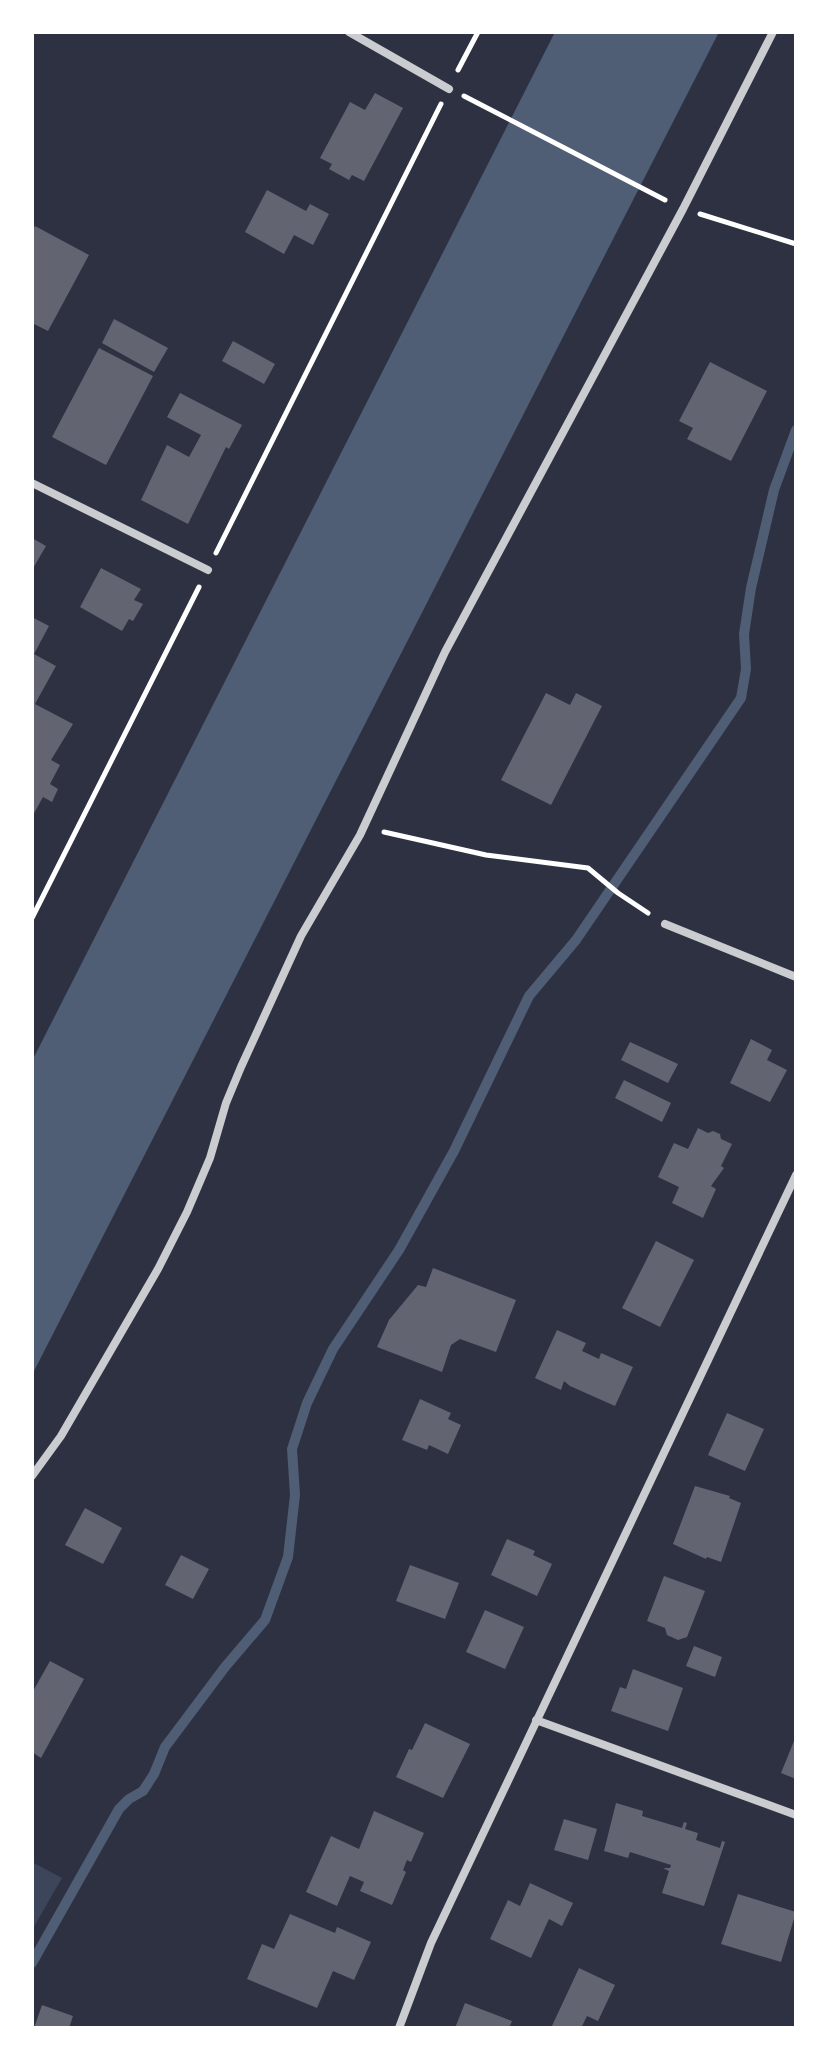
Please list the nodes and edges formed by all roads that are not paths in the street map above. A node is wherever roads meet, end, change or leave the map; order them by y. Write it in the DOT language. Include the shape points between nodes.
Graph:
graph roads {
  1 [pos="349,32"];
  2 [pos="773,32"];
  3 [pos="449,89"];
  4 [pos="32,483"];
  5 [pos="208,570"];
  6 [pos="665,924"];
  7 [pos="796,977"];
  8 [pos="796,1175"];
  9 [pos="32,1476"];
  10 [pos="536,1720"];
  11 [pos="796,1815"];
  12 [pos="399,2028"];
  1 -- 3 [label="street"];
  2 -- 9 [label="street" via="445,652 364,827 289,962 226,1103 187,1212 158,1269"];
  4 -- 5 [label="street"];
  6 -- 7 [label="street"];
  8 -- 10 [label="street"];
  10 -- 11 [label="street"];
  10 -- 12 [label="street" via="431,1943"];
}
